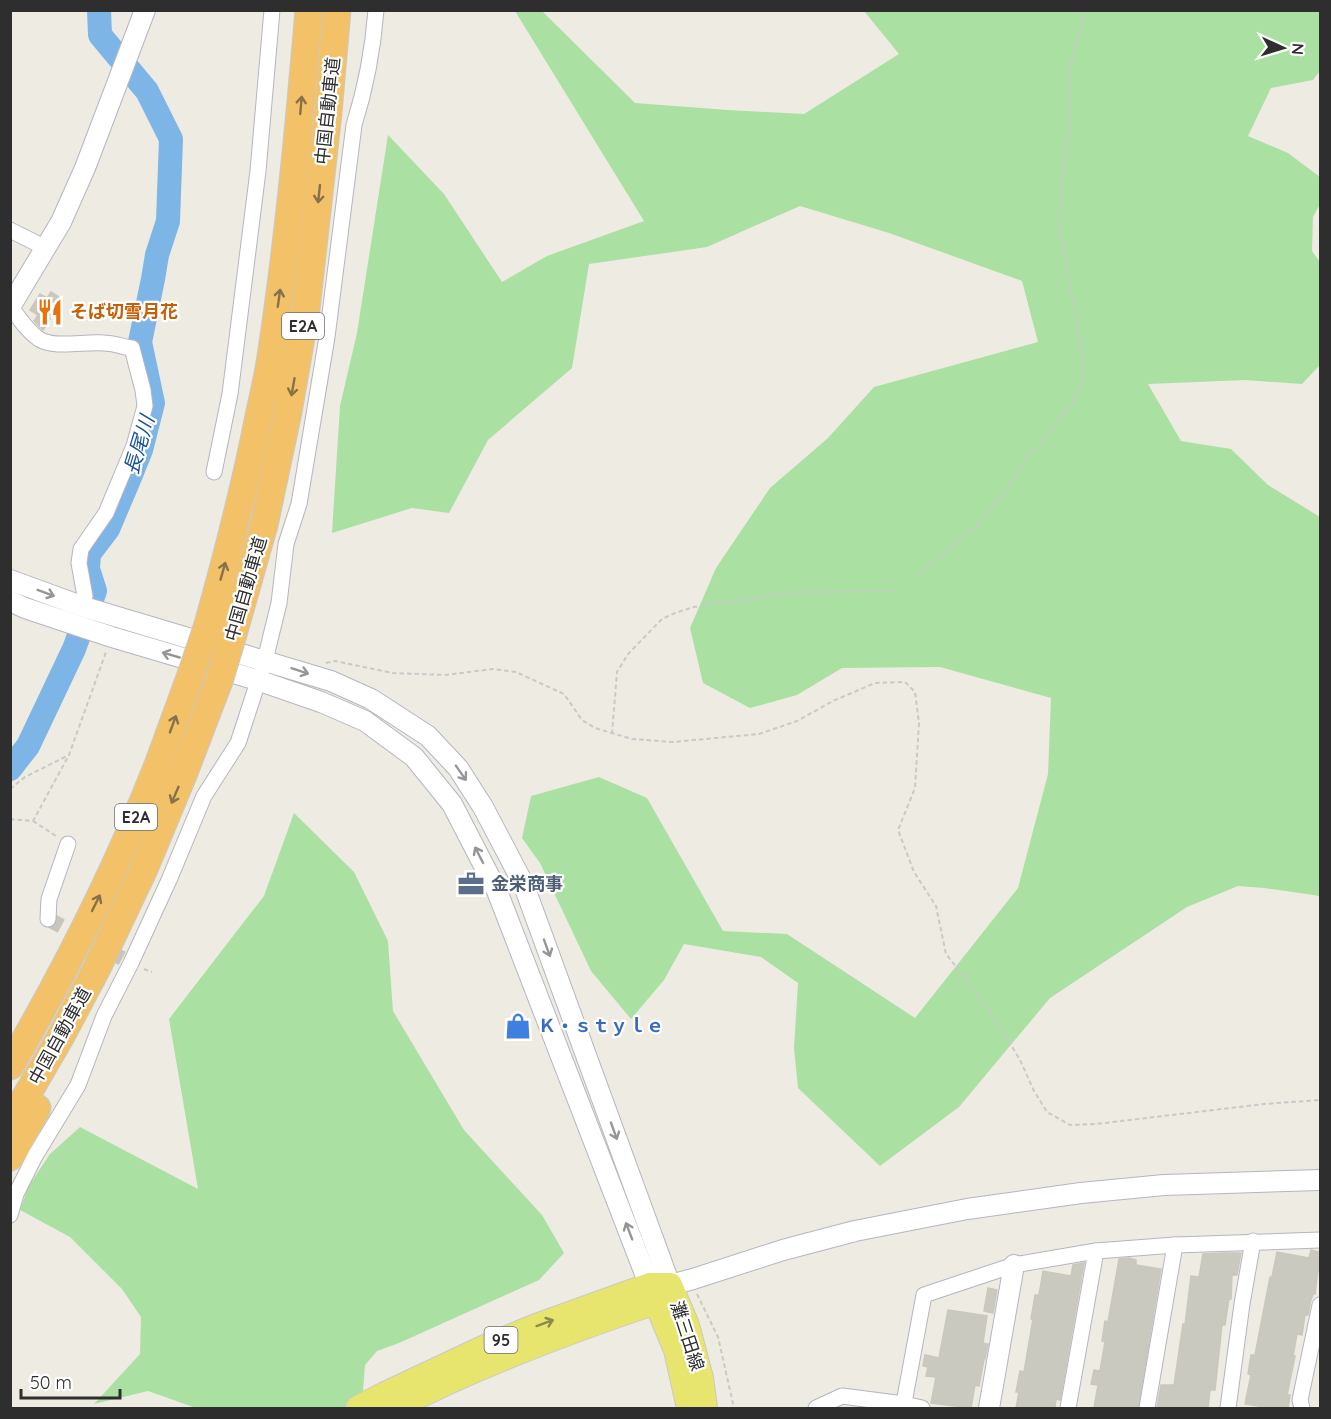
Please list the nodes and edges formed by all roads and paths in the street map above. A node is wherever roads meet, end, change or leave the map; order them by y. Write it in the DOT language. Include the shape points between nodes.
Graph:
graph roads {
  1 [pos="145,10"];
  2 [pos="272,10"];
  3 [pos="309,10"];
  4 [pos="337,10"];
  5 [pos="376,10"];
  6 [pos="1086,10"];
  7 [pos="10,230"];
  8 [pos="46,248"];
  9 [pos="11,307"];
  10 [pos="214,472"];
  11 [pos="919,576"];
  12 [pos="10,580"];
  13 [pos="895,591"];
  14 [pos="10,601"];
  15 [pos="81,606"];
  16 [pos="112,637"];
  17 [pos="265,660"];
  18 [pos="326,663"];
  19 [pos="257,680"];
  20 [pos="612,734"];
  21 [pos="69,755"];
  22 [pos="10,789"];
  23 [pos="10,819"];
  24 [pos="33,821"];
  25 [pos="68,844"];
  26 [pos="144,869"];
  27 [pos="48,918"];
  28 [pos="70,956"];
  29 [pos="10,1038"];
  30 [pos="10,1066"];
  31 [pos="1320,1100"];
  32 [pos="10,1124"];
  33 [pos="10,1157"];
  34 [pos="1320,1180"];
  35 [pos="10,1215"];
  36 [pos="1320,1240"];
  37 [pos="1253,1241"];
  38 [pos="1175,1245"];
  39 [pos="1096,1251"];
  40 [pos="1014,1265"];
  41 [pos="667,1288"];
  42 [pos="1320,1305"];
  43 [pos="904,1406"];
  44 [pos="358,1408"];
  45 [pos="395,1408"];
  46 [pos="689,1408"];
  47 [pos="705,1408"];
  48 [pos="735,1408"];
  49 [pos="816,1408"];
  50 [pos="922,1408"];
  51 [pos="989,1408"];
  52 [pos="1068,1408"];
  53 [pos="1147,1408"];
  54 [pos="1227,1408"];
  55 [pos="1302,1408"];
  1 -- 8 [label="street" via="85,168"];
  2 -- 10 [label="street" via="248,253 230,394"];
  28 -- 3 [label="highway, 中国自動車道 / E2A, one-way, bridge" via="158,765 207,628 230,547 270,364"];
  4 -- 26 [label="highway, 中国自動車道 / E2A, one-way, bridge" via="306,309 264,525 219,681"];
  5 -- 17 [label="street" via="363,95 354,124 327,337 306,464 286,544 279,603"];
  6 -- 11 [label="path" via="1070,70 1069,134 1059,222 1079,328 1083,380 1076,397 1020,465 992,508"];
  7 -- 8 [label="street"];
  8 -- 9 [label="street"];
  9 -- 15 [label="street" via="25,326 49,343 105,342 132,348 144,390 145,406 134,446 106,513 81,549 79,563 85,596"];
  12 -- 15 [label="street, one-way"];
  13 -- 20 [label="path" via="796,591 694,607 668,616 628,654 617,672"];
  14 -- 16 [label="street"];
  15 -- 17 [label="street"];
  19 -- 16 [label="street, one-way"];
  16 -- 21 [label="path"];
  17 -- 19 [label="street"];
  17 -- 41 [label="street, one-way" via="371,699 428,736 458,768 483,807 523,883"];
  18 -- 20 [label="path" via="445,675 493,669 516,672 564,694 582,720"];
  19 -- 35 [label="street" via="238,743 204,796 104,1016 78,1085 35,1156"];
  41 -- 19 [label="street, one-way" via="497,891 452,804 414,757 365,722"];
  20 -- 31 [label="path" via="673,742 759,734 797,721 875,683 905,682 915,692 919,723 915,788 898,830 914,872 936,906 946,954 992,1013 1047,1112 1070,1125 1096,1124"];
  21 -- 22 [label="path"];
  21 -- 24 [label="path"];
  23 -- 24 [label="path"];
  24 -- 25 [label="path"];
  25 -- 27 [label="street" via="48,899"];
  26 -- 32 [label="highway, 中国自動車道 / E2A" via="62,1036"];
  26 -- 33 [label="highway" via="95,996"];
  28 -- 29 [label="highway"];
  28 -- 30 [label="highway, 中国自動車道 / E2A"];
  34 -- 41 [label="street" via="1164,1185 967,1209 783,1250"];
  36 -- 37 [label="street"];
  37 -- 38 [label="street"];
  37 -- 54 [label="street"];
  38 -- 39 [label="street"];
  38 -- 53 [label="street"];
  39 -- 40 [label="street"];
  39 -- 52 [label="street"];
  40 -- 43 [label="street" via="924,1295"];
  40 -- 51 [label="street"];
  44 -- 41 [label="main road, 95, one-way" via="536,1326"];
  41 -- 45 [label="main road, 95" via="468,1372"];
  41 -- 46 [label="main road, 灘三田線"];
  41 -- 47 [label="main road, 灘三田線" via="687,1325"];
  41 -- 48 [label="path" via="698,1299 718,1337"];
  42 -- 55 [label="street" via="1300,1400"];
  43 -- 49 [label="street" via="842,1396"];
  43 -- 50 [label="street"];
}
